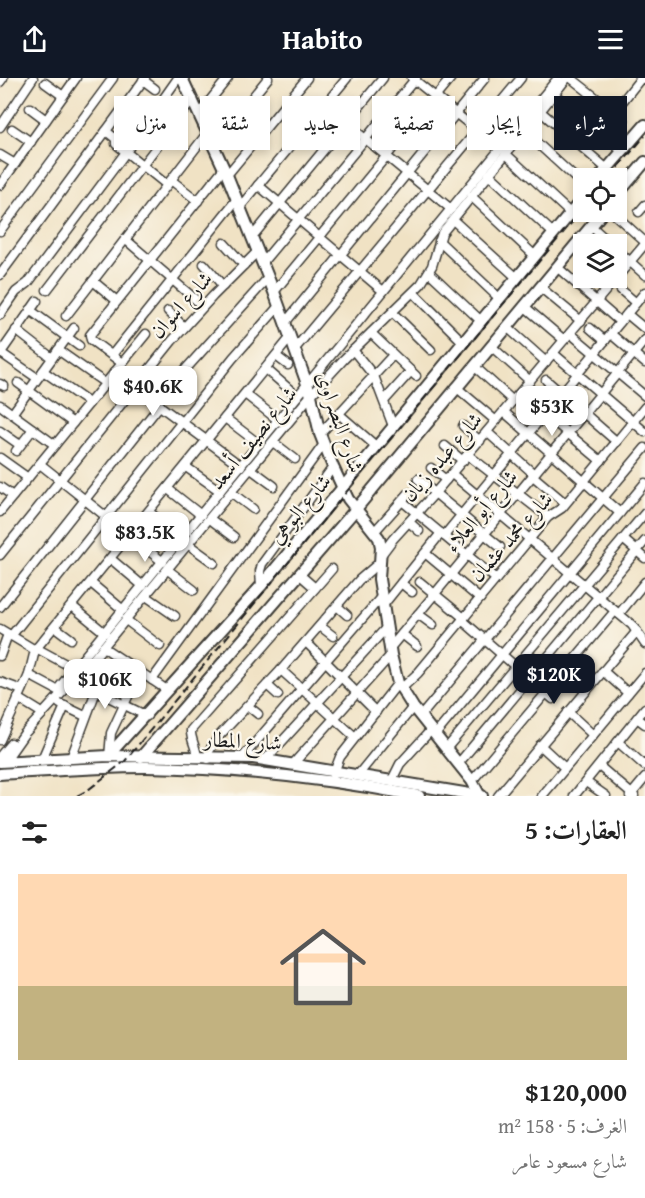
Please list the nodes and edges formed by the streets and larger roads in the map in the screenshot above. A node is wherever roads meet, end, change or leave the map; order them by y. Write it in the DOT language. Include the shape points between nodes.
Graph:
graph roads {
  1 [pos="3,78"];
  2 [pos="33,78"];
  3 [pos="76,78"];
  4 [pos="113,78"];
  5 [pos="228,78"];
  6 [pos="268,78"];
  7 [pos="307,78"];
  8 [pos="347,78"];
  9 [pos="383,78"];
  10 [pos="451,78"];
  11 [pos="485,78"];
  12 [pos="521,78"];
  13 [pos="558,78"];
  14 [pos="567,78"];
  15 [pos="571,78"];
  16 [pos="643,78"];
  17 [pos="144,79"];
  18 [pos="184,79"];
  19 [pos="414,79"];
  20 [pos="0,82"];
  21 [pos="45,84"];
  22 [pos="154,89"];
  23 [pos="554,94"];
  24 [pos="63,96"];
  25 [pos="132,96"];
  26 [pos="214,96"];
  27 [pos="253,96"];
  28 [pos="332,96"];
  29 [pos="434,96"];
  30 [pos="438,96"];
  31 [pos="506,96"];
  32 [pos="594,96"];
  33 [pos="627,97"];
  34 [pos="193,99"];
  35 [pos="360,106"];
  36 [pos="30,108"];
  37 [pos="542,109"];
  38 [pos="200,113"];
  39 [pos="542,113"];
  40 [pos="456,114"];
  41 [pos="46,120"];
  42 [pos="114,120"];
  43 [pos="467,123"];
  44 [pos="645,125"];
  45 [pos="0,127"];
  46 [pos="12,129"];
  47 [pos="106,131"];
  48 [pos="360,135"];
  49 [pos="365,139"];
  50 [pos="31,142"];
  51 [pos="200,142"];
  52 [pos="467,143"];
  53 [pos="542,148"];
  54 [pos="216,150"];
  55 [pos="287,150"];
  56 [pos="324,150"];
  57 [pos="393,150"];
  58 [pos="503,151"];
  59 [pos="622,151"];
  60 [pos="126,152"];
  61 [pos="0,155"];
  62 [pos="387,157"];
  63 [pos="645,162"];
  64 [pos="15,164"];
  65 [pos="142,165"];
  66 [pos="606,168"];
  67 [pos="608,168"];
  68 [pos="226,171"];
  69 [pos="407,173"];
  70 [pos="489,174"];
  71 [pos="573,176"];
  72 [pos="169,183"];
  73 [pos="627,183"];
  74 [pos="0,185"];
  75 [pos="258,185"];
  76 [pos="428,190"];
  77 [pos="471,196"];
  78 [pos="198,201"];
  79 [pos="238,203"];
  80 [pos="280,204"];
  81 [pos="451,209"];
  82 [pos="573,210"];
  83 [pos="570,213"];
  84 [pos="298,219"];
  85 [pos="453,220"];
  86 [pos="594,222"];
  87 [pos="623,222"];
  88 [pos="591,226"];
  89 [pos="0,231"];
  90 [pos="553,233"];
  91 [pos="584,234"];
  92 [pos="600,234"];
  93 [pos="252,237"];
  94 [pos="320,238"];
  95 [pos="125,239"];
  96 [pos="439,241"];
  97 [pos="224,243"];
  98 [pos="645,243"];
  99 [pos="573,247"];
  100 [pos="258,251"];
  101 [pos="340,255"];
  102 [pos="534,255"];
  103 [pos="627,259"];
  104 [pos="150,260"];
  105 [pos="630,262"];
  106 [pos="262,263"];
  107 [pos="204,264"];
  108 [pos="244,265"];
  109 [pos="627,265"];
  110 [pos="557,267"];
  111 [pos="360,271"];
  112 [pos="429,272"];
  113 [pos="0,275"];
  114 [pos="645,275"];
  115 [pos="516,277"];
  116 [pos="268,278"];
  117 [pos="173,279"];
  118 [pos="93,281"];
  119 [pos="223,286"];
  120 [pos="540,287"];
  121 [pos="606,288"];
  122 [pos="46,290"];
  123 [pos="621,290"];
  124 [pos="383,291"];
  125 [pos="274,292"];
  126 [pos="414,293"];
  127 [pos="644,293"];
  128 [pos="499,298"];
  129 [pos="37,301"];
  130 [pos="117,302"];
  131 [pos="597,302"];
  132 [pos="636,303"];
  133 [pos="203,306"];
  134 [pos="279,306"];
  135 [pos="524,306"];
  136 [pos="30,310"];
  137 [pos="168,311"];
  138 [pos="393,313"];
  139 [pos="627,314"];
  140 [pos="0,315"];
  141 [pos="66,316"];
  142 [pos="480,320"];
  143 [pos="581,321"];
  144 [pos="285,322"];
  145 [pos="620,322"];
  146 [pos="184,327"];
  147 [pos="507,327"];
  148 [pos="74,328"];
  149 [pos="590,328"];
  150 [pos="645,329"];
  151 [pos="16,330"];
  152 [pos="371,333"];
  153 [pos="146,334"];
  154 [pos="68,337"];
  155 [pos="567,337"];
  156 [pos="290,338"];
  157 [pos="608,338"];
  158 [pos="645,340"];
  159 [pos="463,342"];
  160 [pos="79,346"];
  161 [pos="491,346"];
  162 [pos="58,350"];
  163 [pos="294,350"];
  164 [pos="353,350"];
  165 [pos="430,350"];
  166 [pos="553,353"];
  167 [pos="0,354"];
  168 [pos="594,354"];
  169 [pos="634,354"];
  170 [pos="112,355"];
  171 [pos="393,355"];
  172 [pos="276,356"];
  173 [pos="52,358"];
  174 [pos="546,362"];
  175 [pos="122,363"];
  176 [pos="645,363"];
  177 [pos="288,365"];
  178 [pos="474,366"];
  179 [pos="266,369"];
  180 [pos="114,372"];
  181 [pos="618,373"];
  182 [pos="578,374"];
  183 [pos="40,375"];
  184 [pos="374,376"];
  185 [pos="546,380"];
  186 [pos="530,381"];
  187 [pos="18,383"];
  188 [pos="105,383"];
  189 [pos="307,384"];
  190 [pos="135,387"];
  191 [pos="456,387"];
  192 [pos="28,391"];
  193 [pos="520,393"];
  194 [pos="245,394"];
  195 [pos="562,394"];
  196 [pos="601,394"];
  197 [pos="311,395"];
  198 [pos="297,396"];
  199 [pos="645,396"];
  200 [pos="384,401"];
  201 [pos="513,401"];
  202 [pos="89,403"];
  203 [pos="158,404"];
  204 [pos="0,405"];
  205 [pos="645,407"];
  206 [pos="504,412"];
  207 [pos="12,414"];
  208 [pos="339,414"];
  209 [pos="545,414"];
  210 [pos="584,414"];
  211 [pos="225,418"];
  212 [pos="278,420"];
  213 [pos="496,421"];
  214 [pos="182,422"];
  215 [pos="633,422"];
  216 [pos="73,423"];
  217 [pos="393,426"];
  218 [pos="463,426"];
  219 [pos="33,429"];
  220 [pos="0,431"];
  221 [pos="487,432"];
  222 [pos="645,432"];
  223 [pos="528,434"];
  224 [pos="568,434"];
  225 [pos="322,439"];
  226 [pos="207,440"];
  227 [pos="480,441"];
  228 [pos="273,442"];
  229 [pos="617,442"];
  230 [pos="259,444"];
  231 [pos="55,445"];
  232 [pos="445,446"];
  233 [pos="377,447"];
  234 [pos="645,448"];
  235 [pos="512,454"];
  236 [pos="551,454"];
  237 [pos="0,458"];
  238 [pos="465,458"];
  239 [pos="295,459"];
  240 [pos="601,461"];
  241 [pos="40,464"];
  242 [pos="186,466"];
  243 [pos="241,466"];
  244 [pos="333,466"];
  245 [pos="431,468"];
  246 [pos="251,469"];
  247 [pos="534,475"];
  248 [pos="494,476"];
  249 [pos="449,477"];
  250 [pos="28,478"];
  251 [pos="418,479"];
  252 [pos="60,480"];
  253 [pos="584,482"];
  254 [pos="274,486"];
  255 [pos="0,487"];
  256 [pos="342,488"];
  257 [pos="644,488"];
  258 [pos="168,489"];
  259 [pos="220,491"];
  260 [pos="232,493"];
  261 [pos="409,493"];
  262 [pos="435,493"];
  263 [pos="518,494"];
  264 [pos="478,495"];
  265 [pos="13,496"];
  266 [pos="603,499"];
  267 [pos="85,500"];
  268 [pos="402,501"];
  269 [pos="565,503"];
  270 [pos="253,509"];
  271 [pos="356,509"];
  272 [pos="0,512"];
  273 [pos="149,512"];
  274 [pos="417,513"];
  275 [pos="620,513"];
  276 [pos="645,513"];
  277 [pos="501,514"];
  278 [pos="201,515"];
  279 [pos="461,515"];
  280 [pos="107,517"];
  281 [pos="548,518"];
  282 [pos="210,519"];
  283 [pos="409,522"];
  284 [pos="375,531"];
  285 [pos="419,531"];
  286 [pos="443,535"];
  287 [pos="484,535"];
  288 [pos="130,536"];
  289 [pos="234,537"];
  290 [pos="530,539"];
  291 [pos="623,539"];
  292 [pos="186,541"];
  293 [pos="645,541"];
  294 [pos="500,548"];
  295 [pos="637,551"];
  296 [pos="425,553"];
  297 [pos="0,555"];
  298 [pos="467,555"];
  299 [pos="381,558"];
  300 [pos="553,558"];
  301 [pos="645,558"];
  302 [pos="111,559"];
  303 [pos="214,563"];
  304 [pos="165,566"];
  305 [pos="332,569"];
  306 [pos="570,572"];
  307 [pos="299,574"];
  308 [pos="451,574"];
  309 [pos="496,579"];
  310 [pos="420,582"];
  311 [pos="645,582"];
  312 [pos="91,583"];
  313 [pos="401,583"];
  314 [pos="585,585"];
  315 [pos="143,586"];
  316 [pos="261,586"];
  317 [pos="315,588"];
  318 [pos="194,590"];
  319 [pos="412,592"];
  320 [pos="434,594"];
  321 [pos="146,596"];
  322 [pos="598,597"];
  323 [pos="480,599"];
  324 [pos="383,600"];
  325 [pos="72,606"];
  326 [pos="337,606"];
  327 [pos="0,607"];
  328 [pos="123,610"];
  329 [pos="617,612"];
  330 [pos="418,614"];
  331 [pos="348,615"];
  332 [pos="175,616"];
  333 [pos="463,619"];
  334 [pos="126,620"];
  335 [pos="433,625"];
  336 [pos="320,626"];
  337 [pos="645,626"];
  338 [pos="55,627"];
  339 [pos="387,627"];
  340 [pos="0,629"];
  341 [pos="105,633"];
  342 [pos="637,633"];
  343 [pos="402,634"];
  344 [pos="10,635"];
  345 [pos="333,636"];
  346 [pos="71,639"];
  347 [pos="485,640"];
  348 [pos="306,642"];
  349 [pos="645,644"];
  350 [pos="160,646"];
  351 [pos="417,646"];
  352 [pos="104,647"];
  353 [pos="36,649"];
  354 [pos="390,651"];
  355 [pos="502,654"];
  356 [pos="0,656"];
  357 [pos="325,661"];
  358 [pos="105,667"];
  359 [pos="516,667"];
  360 [pos="75,669"];
  361 [pos="281,670"];
  362 [pos="603,671"];
  363 [pos="645,673"];
  364 [pos="29,675"];
  365 [pos="340,676"];
  366 [pos="530,678"];
  367 [pos="74,680"];
  368 [pos="152,680"];
  369 [pos="0,682"];
  370 [pos="267,685"];
  371 [pos="400,686"];
  372 [pos="132,688"];
  373 [pos="302,688"];
  374 [pos="57,690"];
  375 [pos="95,690"];
  376 [pos="167,690"];
  377 [pos="357,693"];
  378 [pos="628,693"];
  379 [pos="20,694"];
  380 [pos="278,695"];
  381 [pos="550,696"];
  382 [pos="55,701"];
  383 [pos="317,702"];
  384 [pos="124,705"];
  385 [pos="64,706"];
  386 [pos="248,706"];
  387 [pos="412,707"];
  388 [pos="645,708"];
  389 [pos="39,711"];
  390 [pos="376,712"];
  391 [pos="568,712"];
  392 [pos="258,714"];
  393 [pos="86,716"];
  394 [pos="147,716"];
  395 [pos="420,717"];
  396 [pos="334,718"];
  397 [pos="637,718"];
  398 [pos="645,724"];
  399 [pos="3,726"];
  400 [pos="433,732"];
  401 [pos="593,735"];
  402 [pos="355,737"];
  403 [pos="0,740"];
  404 [pos="618,742"];
  405 [pos="540,745"];
  406 [pos="446,749"];
  407 [pos="108,756"];
  408 [pos="141,757"];
  409 [pos="71,758"];
  410 [pos="242,758"];
  411 [pos="42,759"];
  412 [pos="203,759"];
  413 [pos="265,759"];
  414 [pos="2,760"];
  415 [pos="293,764"];
  416 [pos="458,764"];
  417 [pos="598,766"];
  418 [pos="645,766"];
  419 [pos="566,768"];
  420 [pos="110,769"];
  421 [pos="0,774"];
  422 [pos="358,775"];
  423 [pos="333,776"];
  424 [pos="645,778"];
  425 [pos="392,780"];
  426 [pos="472,781"];
  427 [pos="586,782"];
  428 [pos="461,794"];
  429 [pos="632,795"];
  430 [pos="419,796"];
  431 [pos="481,796"];
  432 [pos="498,796"];
  433 [pos="542,796"];
  434 [pos="574,796"];
  435 [pos="606,796"];
  1 -- 20 [label="street"];
  2 -- 45 [label="street"];
  3 -- 24 [label="street"];
  4 -- 89 [label="street"];
  5 -- 26 [label="street"];
  6 -- 27 [label="street"];
  7 -- 68 [label="street"];
  8 -- 28 [label="street"];
  9 -- 35 [label="street"];
  10 -- 30 [label="street"];
  11 -- 40 [label="street"];
  12 -- 31 [label="street"];
  13 -- 58 [label="street, شارع نصيف أسعد"];
  14 -- 23 [label="street, شارع نصيف أسعد"];
  15 -- 32 [label="street"];
  16 -- 33 [label="street"];
  17 -- 22 [label="street"];
  17 -- 25 [label="street"];
  18 -- 34 [label="street, شارع البصراوى"];
  18 -- 60 [label="street"];
  19 -- 29 [label="street"];
  19 -- 49 [label="street"];
  21 -- 24 [label="street"];
  23 -- 37 [label="street, شارع نصيف أسعد"];
  23 -- 59 [label="street"];
  24 -- 41 [label="street"];
  34 -- 38 [label="street, شارع البصراوى"];
  34 -- 65 [label="street"];
  36 -- 41 [label="street"];
  39 -- 66 [label="street"];
  40 -- 43 [label="street"];
  40 -- 69 [label="street"];
  41 -- 50 [label="street"];
  42 -- 47 [label="street"];
  44 -- 59 [label="street"];
  46 -- 50 [label="street"];
  47 -- 60 [label="street"];
  47 -- 113 [label="street"];
  48 -- 49 [label="street"];
  49 -- 62 [label="street"];
  49 -- 84 [label="street"];
  50 -- 64 [label="street"];
  51 -- 72 [label="street"];
  52 -- 76 [label="street"];
  53 -- 71 [label="street"];
  54 -- 68 [label="street, شارع البصراوى"];
  55 -- 75 [label="street"];
  56 -- 80 [label="street"];
  57 -- 62 [label="street"];
  58 -- 70 [label="street, شارع نصيف أسعد"];
  58 -- 81 [label="street, شارع نصيف أسعد"];
  58 -- 83 [label="street"];
  59 -- 67 [label="street"];
  60 -- 65 [label="street"];
  60 -- 140 [label="street"];
  61 -- 64 [label="street"];
  62 -- 69 [label="street"];
  62 -- 94 [label="street"];
  63 -- 73 [label="street"];
  64 -- 74 [label="street"];
  65 -- 72 [label="street"];
  65 -- 122 [label="street"];
  68 -- 78 [label="street"];
  68 -- 79 [label="street, شارع البصراوى"];
  69 -- 76 [label="street"];
  69 -- 101 [label="street"];
  70 -- 77 [label="street, شارع نصيف أسعد"];
  70 -- 90 [label="street"];
  72 -- 78 [label="street"];
  72 -- 95 [label="street"];
  75 -- 79 [label="street"];
  75 -- 80 [label="street"];
  76 -- 81 [label="street"];
  76 -- 111 [label="street"];
  77 -- 85 [label="street, شارع نصيف أسعد"];
  77 -- 102 [label="street"];
  78 -- 104 [label="street"];
  79 -- 93 [label="street, شارع البصراوى"];
  79 -- 117 [label="street"];
  80 -- 84 [label="street"];
  80 -- 93 [label="street"];
  81 -- 124 [label="street, شارع نصيف أسعد"];
  82 -- 83 [label="street, شارع البوهي"];
  83 -- 90 [label="street, شارع البوهي"];
  84 -- 94 [label="street"];
  84 -- 106 [label="street"];
  85 -- 96 [label="street, شارع نصيف أسعد"];
  85 -- 115 [label="street"];
  86 -- 88 [label="street, شارع البوهي"];
  87 -- 98 [label="street"];
  88 -- 91 [label="street, شارع البوهي"];
  88 -- 92 [label="street"];
  90 -- 102 [label="street, شارع البوهي"];
  93 -- 100 [label="street, شارع البصراوى"];
  94 -- 101 [label="street"];
  94 -- 125 [label="street"];
  95 -- 104 [label="street"];
  95 -- 118 [label="street"];
  96 -- 112 [label="street, شارع نصيف أسعد"];
  96 -- 128 [label="street"];
  97 -- 108 [label="street"];
  98 -- 105 [label="street, شارع عبده زيان"];
  99 -- 110 [label="street, شارع البوهي"];
  100 -- 106 [label="street, شارع البصراوى"];
  100 -- 108 [label="street, شارع اسوان"];
  101 -- 111 [label="street"];
  101 -- 144 [label="street"];
  102 -- 115 [label="street, شارع البوهي"];
  103 -- 105 [label="street"];
  104 -- 117 [label="street"];
  104 -- 130 [label="street"];
  105 -- 109 [label="street, شارع عبده زيان"];
  105 -- 114 [label="street"];
  106 -- 116 [label="street, شارع البصراوى"];
  107 -- 119 [label="street"];
  108 -- 119 [label="street, شارع اسوان"];
  110 -- 120 [label="street, شارع البوهي"];
  110 -- 131 [label="street"];
  111 -- 124 [label="street"];
  111 -- 163 [label="street"];
  112 -- 126 [label="street, شارع نصيف أسعد"];
  112 -- 142 [label="street"];
  115 -- 128 [label="street, شارع البوهي"];
  116 -- 125 [label="street, شارع البصراوى"];
  116 -- 203 [label="street"];
  117 -- 133 [label="street"];
  117 -- 170 [label="street"];
  118 -- 130 [label="street"];
  118 -- 141 [label="street"];
  119 -- 133 [label="street, شارع اسوان"];
  120 -- 135 [label="street, شارع البوهي"];
  120 -- 143 [label="street"];
  121 -- 131 [label="street, شارع عبده زيان"];
  123 -- 132 [label="street"];
  124 -- 189 [label="street, شارع نصيف أسعد"];
  125 -- 134 [label="street, شارع البصراوى"];
  126 -- 138 [label="street, شارع نصيف أسعد"];
  126 -- 159 [label="street"];
  127 -- 132 [label="street"];
  128 -- 142 [label="street, شارع البوهي"];
  129 -- 136 [label="street"];
  130 -- 170 [label="street" via="90,338"];
  131 -- 143 [label="street, شارع عبده زيان"];
  131 -- 145 [label="street"];
  132 -- 139 [label="street"];
  133 -- 146 [label="street, شارع اسوان"];
  134 -- 144 [label="street, شارع البصراوى"];
  134 -- 214 [label="street"];
  135 -- 147 [label="street, شارع البوهي"];
  135 -- 155 [label="street"];
  136 -- 151 [label="street"];
  136 -- 154 [label="street"];
  137 -- 146 [label="street"];
  138 -- 152 [label="street, شارع نصيف أسعد"];
  138 -- 165 [label="street"];
  139 -- 145 [label="street"];
  139 -- 150 [label="street"];
  142 -- 159 [label="street, شارع البوهي"];
  143 -- 155 [label="street, شارع عبده زيان"];
  144 -- 156 [label="street, شارع البصراوى"];
  145 -- 157 [label="street"];
  146 -- 190 [label="street, شارع اسوان"];
  147 -- 161 [label="street, شارع البوهي"];
  147 -- 174 [label="street"];
  148 -- 154 [label="street"];
  149 -- 157 [label="street"];
  151 -- 167 [label="street"];
  151 -- 173 [label="street"];
  152 -- 164 [label="street, شارع نصيف أسعد"];
  152 -- 171 [label="street"];
  153 -- 175 [label="street"];
  154 -- 160 [label="street"];
  154 -- 162 [label="street"];
  155 -- 166 [label="street, شارع عبده زيان"];
  155 -- 168 [label="street"];
  156 -- 163 [label="street, شارع البصراوى"];
  156 -- 172 [label="street"];
  157 -- 168 [label="street"];
  157 -- 169 [label="street"];
  158 -- 169 [label="street, شارع أبو العلاء"];
  159 -- 217 [label="street, شارع البوهي"];
  161 -- 178 [label="street, شارع البوهي"];
  161 -- 186 [label="street"];
  162 -- 173 [label="street"];
  162 -- 188 [label="street"];
  163 -- 189 [label="street, شارع البصراوى"];
  164 -- 184 [label="street"];
  164 -- 197 [label="street, شارع نصيف أسعد"];
  166 -- 174 [label="street, شارع عبده زيان"];
  166 -- 182 [label="street"];
  167 -- 183 [label="street"];
  168 -- 181 [label="street"];
  168 -- 182 [label="street"];
  169 -- 176 [label="street"];
  169 -- 181 [label="street, شارع أبو العلاء"];
  170 -- 175 [label="street"];
  171 -- 184 [label="street"];
  171 -- 200 [label="street" via="413,374"];
  172 -- 177 [label="street"];
  172 -- 179 [label="street"];
  173 -- 183 [label="street"];
  174 -- 186 [label="street, شارع عبده زيان"];
  175 -- 180 [label="street"];
  178 -- 191 [label="street, شارع البوهي"];
  178 -- 201 [label="street"];
  179 -- 194 [label="street"];
  179 -- 198 [label="street"];
  180 -- 188 [label="street"];
  180 -- 190 [label="street"];
  181 -- 196 [label="street, شارع أبو العلاء"];
  181 -- 199 [label="street"];
  182 -- 195 [label="street"];
  182 -- 196 [label="street"];
  183 -- 192 [label="street"];
  183 -- 202 [label="street"];
  184 -- 200 [label="street"];
  184 -- 208 [label="street"];
  185 -- 195 [label="street"];
  186 -- 193 [label="street, شارع عبده زيان"];
  187 -- 192 [label="street"];
  188 -- 202 [label="street"];
  189 -- 197 [label="street, شارع البصراوى"];
  189 -- 198 [label="street, شارع نصيف أسعد"];
  190 -- 203 [label="street"];
  190 -- 252 [label="street, شارع اسوان"];
  191 -- 213 [label="street"];
  191 -- 271 [label="street, شارع البوهي"];
  192 -- 207 [label="street"];
  192 -- 216 [label="street"];
  193 -- 201 [label="street, شارع عبده زيان"];
  193 -- 209 [label="street"];
  194 -- 211 [label="street"];
  194 -- 212 [label="street"];
  195 -- 209 [label="street"];
  195 -- 210 [label="street"];
  196 -- 210 [label="street, شارع أبو العلاء"];
  196 -- 215 [label="street"];
  197 -- 225 [label="street, شارع البصراوى"];
  197 -- 228 [label="street, شارع نصيف أسعد"];
  198 -- 212 [label="street, شارع نصيف أسعد"];
  200 -- 217 [label="street"];
  201 -- 206 [label="street, شارع عبده زيان"];
  202 -- 216 [label="street"];
  203 -- 214 [label="street"];
  203 -- 267 [label="street"];
  204 -- 207 [label="street"];
  205 -- 215 [label="street, شارع محمد عثمان"];
  206 -- 213 [label="street, شارع عبده زيان"];
  206 -- 223 [label="street"];
  207 -- 219 [label="street"];
  208 -- 225 [label="street"];
  208 -- 233 [label="street"];
  209 -- 223 [label="street"];
  209 -- 224 [label="street"];
  210 -- 224 [label="street, شارع أبو العلاء"];
  210 -- 229 [label="street"];
  211 -- 226 [label="street"];
  211 -- 230 [label="street"];
  212 -- 230 [label="street, شارع نصيف أسعد"];
  213 -- 221 [label="street, شارع عبده زيان"];
  214 -- 226 [label="street"];
  214 -- 280 [label="street"];
  215 -- 222 [label="street"];
  215 -- 229 [label="street, شارع محمد عثمان"];
  216 -- 231 [label="street"];
  217 -- 233 [label="street, شارع البوهي"];
  218 -- 227 [label="street"];
  219 -- 220 [label="street" via="18,448"];
  219 -- 231 [label="street"];
  221 -- 227 [label="street, شارع عبده زيان"];
  221 -- 235 [label="street"];
  223 -- 235 [label="street"];
  223 -- 236 [label="street"];
  224 -- 236 [label="street, شارع أبو العلاء"];
  224 -- 240 [label="street"];
  225 -- 244 [label="street, شارع البصراوى"];
  225 -- 368 [label="street"];
  226 -- 242 [label="street"];
  226 -- 243 [label="street"];
  227 -- 238 [label="street, شارع عبده زيان"];
  228 -- 239 [label="street"];
  228 -- 246 [label="street, شارع نصيف أسعد"];
  229 -- 240 [label="street, شارع محمد عثمان"];
  230 -- 243 [label="street, شارع نصيف أسعد"];
  231 -- 241 [label="street"];
  232 -- 238 [label="street"];
  233 -- 256 [label="street, شارع البوهي"];
  234 -- 266 [label="street"];
  235 -- 247 [label="street"];
  235 -- 248 [label="street"];
  236 -- 247 [label="street, شارع أبو العلاء"];
  236 -- 253 [label="street"];
  237 -- 250 [label="street"];
  238 -- 248 [label="street"];
  238 -- 249 [label="street, شارع عبده زيان"];
  240 -- 253 [label="street, شارع محمد عثمان"];
  241 -- 250 [label="street"];
  241 -- 252 [label="street"];
  242 -- 258 [label="street"];
  242 -- 259 [label="street"];
  243 -- 259 [label="street, شارع نصيف أسعد"];
  244 -- 256 [label="street, شارع البصراوى"];
  244 -- 316 [label="street" via="262,564"];
  245 -- 249 [label="street"];
  246 -- 254 [label="street"];
  246 -- 260 [label="street, شارع نصيف أسعد"];
  247 -- 263 [label="street, شارع أبو العلاء"];
  247 -- 269 [label="street"];
  248 -- 263 [label="street"];
  248 -- 264 [label="street"];
  249 -- 262 [label="street, شارع عبده زيان"];
  249 -- 264 [label="street"];
  250 -- 265 [label="street"];
  251 -- 262 [label="street"];
  252 -- 267 [label="street"];
  252 -- 297 [label="street, شارع اسوان"];
  253 -- 266 [label="street"];
  253 -- 269 [label="street, شارع محمد عثمان"];
  255 -- 265 [label="street"];
  256 -- 271 [label="street, شارع البصراوى"];
  256 -- 316 [label="street, شارع البوهي"];
  257 -- 275 [label="street"];
  258 -- 273 [label="street"];
  258 -- 278 [label="street"];
  259 -- 278 [label="street, شارع نصيف أسعد"];
  260 -- 270 [label="street"];
  260 -- 282 [label="street, شارع نصيف أسعد"];
  261 -- 268 [label="street"];
  262 -- 274 [label="street, شارع عبده زيان"];
  262 -- 279 [label="street"];
  263 -- 277 [label="street, شارع أبو العلاء"];
  263 -- 281 [label="street"];
  264 -- 277 [label="street"];
  264 -- 279 [label="street"];
  265 -- 272 [label="street"];
  266 -- 275 [label="street"];
  266 -- 300 [label="street"];
  267 -- 280 [label="street"];
  267 -- 327 [label="street"];
  268 -- 274 [label="street"];
  268 -- 284 [label="street"];
  269 -- 281 [label="street, شارع محمد عثمان"];
  271 -- 284 [label="street, شارع البصراوى"];
  271 -- 307 [label="street, شارع البوهي"];
  273 -- 288 [label="street"];
  273 -- 292 [label="street"];
  274 -- 283 [label="street, شارع عبده زيان"];
  274 -- 286 [label="street"];
  275 -- 306 [label="street"];
  276 -- 291 [label="street"];
  277 -- 287 [label="street, شارع أبو العلاء"];
  277 -- 290 [label="street"];
  278 -- 292 [label="street, شارع نصيف أسعد"];
  279 -- 286 [label="street"];
  279 -- 287 [label="street"];
  280 -- 288 [label="street"];
  280 -- 344 [label="street"];
  281 -- 290 [label="street, شارع محمد عثمان"];
  282 -- 289 [label="street"];
  282 -- 292 [label="street, شارع نصيف أسعد"];
  283 -- 285 [label="street"];
  283 -- 299 [label="street, شارع عبده زيان"];
  284 -- 299 [label="street, شارع البصراوى"];
  286 -- 296 [label="street"];
  286 -- 298 [label="street"];
  287 -- 294 [label="street"];
  287 -- 298 [label="street, شارع أبو العلاء"];
  288 -- 302 [label="street"];
  288 -- 304 [label="street"];
  290 -- 300 [label="street"];
  290 -- 309 [label="street, شارع محمد عثمان"];
  291 -- 295 [label="street"];
  291 -- 314 [label="street"];
  292 -- 303 [label="street"];
  292 -- 304 [label="street, شارع نصيف أسعد"];
  293 -- 295 [label="street"];
  295 -- 301 [label="street"];
  295 -- 322 [label="street"];
  296 -- 308 [label="street"];
  296 -- 313 [label="street"];
  298 -- 308 [label="street, شارع أبو العلاء"];
  298 -- 309 [label="street"];
  299 -- 324 [label="street, شارع البصراوى"];
  299 -- 326 [label="street, شارع عبده زيان"];
  300 -- 306 [label="street"];
  300 -- 347 [label="street"];
  302 -- 312 [label="street"];
  302 -- 315 [label="street"];
  304 -- 315 [label="street, شارع نصيف أسعد"];
  304 -- 318 [label="street"];
  304 -- 321 [label="street, شارع نصيف أسعد"];
  305 -- 317 [label="street"];
  306 -- 314 [label="street"];
  306 -- 355 [label="street"];
  307 -- 317 [label="street"];
  307 -- 408 [label="street, شارع البوهي"];
  308 -- 320 [label="street, شارع أبو العلاء"];
  308 -- 323 [label="street"];
  309 -- 323 [label="street, شارع محمد عثمان"];
  310 -- 320 [label="street"];
  311 -- 329 [label="street"];
  312 -- 325 [label="street"];
  312 -- 328 [label="street"];
  313 -- 319 [label="street"];
  313 -- 324 [label="street"];
  314 -- 322 [label="street"];
  314 -- 359 [label="street"];
  315 -- 328 [label="street, شارع نصيف أسعد"];
  316 -- 376 [label="street, شارع البوهي"];
  317 -- 412 [label="street" via="191,730"];
  320 -- 330 [label="street, شارع أبو العلاء"];
  320 -- 333 [label="street"];
  321 -- 332 [label="street"];
  321 -- 334 [label="street, شارع نصيف أسعد"];
  322 -- 329 [label="street"];
  322 -- 366 [label="street"];
  323 -- 333 [label="street, شارع محمد عثمان"];
  324 -- 339 [label="street, شارع البصراوى"];
  324 -- 357 [label="street"];
  325 -- 338 [label="street"];
  325 -- 341 [label="street"];
  326 -- 331 [label="street"];
  326 -- 336 [label="street, شارع عبده زيان"];
  328 -- 341 [label="street, شارع نصيف أسعد"];
  329 -- 342 [label="street"];
  329 -- 381 [label="street"];
  330 -- 335 [label="street"];
  330 -- 343 [label="street, شارع أبو العلاء"];
  333 -- 347 [label="street"];
  333 -- 371 [label="street, شارع محمد عثمان" via="418,673"];
  334 -- 350 [label="street"];
  334 -- 352 [label="street, شارع نصيف أسعد"];
  336 -- 345 [label="street"];
  336 -- 348 [label="street, شارع عبده زيان"];
  337 -- 342 [label="street"];
  338 -- 346 [label="street"];
  338 -- 353 [label="street"];
  339 -- 354 [label="street, شارع البصراوى"];
  339 -- 365 [label="street"];
  340 -- 344 [label="street"];
  341 -- 360 [label="street, شارع نصيف أسعد"];
  342 -- 349 [label="street"];
  342 -- 362 [label="street"];
  343 -- 351 [label="street"];
  343 -- 354 [label="street, شارع أبو العلاء"];
  344 -- 353 [label="street"];
  344 -- 356 [label="street"];
  347 -- 355 [label="street"];
  347 -- 395 [label="street"];
  348 -- 357 [label="street"];
  348 -- 361 [label="street, شارع عبده زيان"];
  352 -- 367 [label="street, شارع نصيف أسعد"];
  352 -- 368 [label="street"];
  353 -- 360 [label="street"];
  353 -- 364 [label="street"];
  354 -- 371 [label="street, شارع البصراوى"];
  354 -- 377 [label="street, شارع أبو العلاء"];
  355 -- 359 [label="street"];
  355 -- 400 [label="street"];
  357 -- 365 [label="street"];
  357 -- 373 [label="street"];
  358 -- 375 [label="street"];
  359 -- 366 [label="street"];
  359 -- 406 [label="street"];
  360 -- 374 [label="street, شارع نصيف أسعد"];
  361 -- 370 [label="street, شارع عبده زيان"];
  361 -- 373 [label="street"];
  362 -- 378 [label="street"];
  362 -- 391 [label="street"];
  363 -- 378 [label="street"];
  364 -- 374 [label="street"];
  364 -- 379 [label="street"];
  365 -- 377 [label="street"];
  365 -- 383 [label="street"];
  366 -- 381 [label="street"];
  366 -- 416 [label="street"];
  367 -- 375 [label="street"];
  367 -- 382 [label="street, شارع نصيف أسعد"];
  368 -- 376 [label="street"];
  369 -- 379 [label="street"];
  370 -- 380 [label="street"];
  370 -- 386 [label="street, شارع عبده زيان"];
  371 -- 387 [label="street, شارع البصراوى"];
  371 -- 390 [label="street, شارع محمد عثمان"];
  372 -- 384 [label="street"];
  373 -- 383 [label="street"];
  373 -- 410 [label="street"];
  374 -- 389 [label="street, شارع نصيف أسعد"];
  375 -- 384 [label="street"];
  375 -- 393 [label="street"];
  376 -- 394 [label="street, شارع البوهي"];
  377 -- 390 [label="street"];
  377 -- 396 [label="street, شارع أبو العلاء"];
  378 -- 401 [label="street"];
  379 -- 389 [label="street"];
  379 -- 399 [label="street"];
  381 -- 426 [label="street"];
  382 -- 385 [label="street"];
  382 -- 414 [label="street, شارع نصيف أسعد"];
  383 -- 396 [label="street"];
  383 -- 413 [label="street"];
  384 -- 394 [label="street"];
  384 -- 407 [label="street" via="111,733"];
  385 -- 393 [label="street"];
  385 -- 411 [label="street"];
  386 -- 392 [label="street"];
  386 -- 412 [label="street, شارع عبده زيان"];
  387 -- 395 [label="street, شارع البصراوى"];
  387 -- 422 [label="street"];
  388 -- 397 [label="street"];
  389 -- 414 [label="street, شارع نصيف أسعد"];
  390 -- 402 [label="street, شارع محمد عثمان"];
  391 -- 401 [label="street"];
  391 -- 405 [label="street"];
  393 -- 409 [label="street"];
  394 -- 407 [label="street, شارع البوهي"];
  395 -- 400 [label="street, شارع البصراوى"];
  396 -- 402 [label="street"];
  396 -- 415 [label="street, شارع أبو العلاء"];
  397 -- 398 [label="street"];
  397 -- 404 [label="street"];
  399 -- 403 [label="street"];
  400 -- 406 [label="street, شارع البصراوى"];
  400 -- 425 [label="street" via="400,764"];
  401 -- 419 [label="street"];
  402 -- 423 [label="street, شارع محمد عثمان" via="340,757"];
  404 -- 417 [label="street"];
  404 -- 418 [label="street"];
  405 -- 419 [label="street"];
  405 -- 432 [label="street"];
  406 -- 416 [label="street, شارع البصراوى"];
  407 -- 408 [label="street, شارع المطار"];
  407 -- 409 [label="street, شارع المطار"];
  407 -- 420 [label="street"];
  408 -- 412 [label="street, شارع المطار"];
  409 -- 411 [label="street, شارع المطار"];
  410 -- 412 [label="street, شارع المطار"];
  410 -- 413 [label="street, شارع المطار"];
  411 -- 414 [label="street, شارع المطار"];
  413 -- 415 [label="street, شارع المطار"];
  415 -- 423 [label="street, شارع المطار"];
  416 -- 426 [label="street, شارع البصراوى"];
  417 -- 427 [label="street"];
  417 -- 429 [label="street"];
  419 -- 433 [label="street"];
  420 -- 421 [label="street, شارع المطار"];
  420 -- 423 [label="street, شارع المطار" via="143,767"];
  422 -- 423 [label="street, شارع المطار"];
  422 -- 425 [label="street, شارع المطار"];
  423 -- 430 [label="street, شارع المطار"];
  424 -- 429 [label="street"];
  425 -- 428 [label="street, شارع المطار"];
  426 -- 431 [label="street, شارع البصراوى"];
  427 -- 434 [label="street"];
  427 -- 435 [label="street"];
  428 -- 431 [label="street, شارع المطار"];
}
